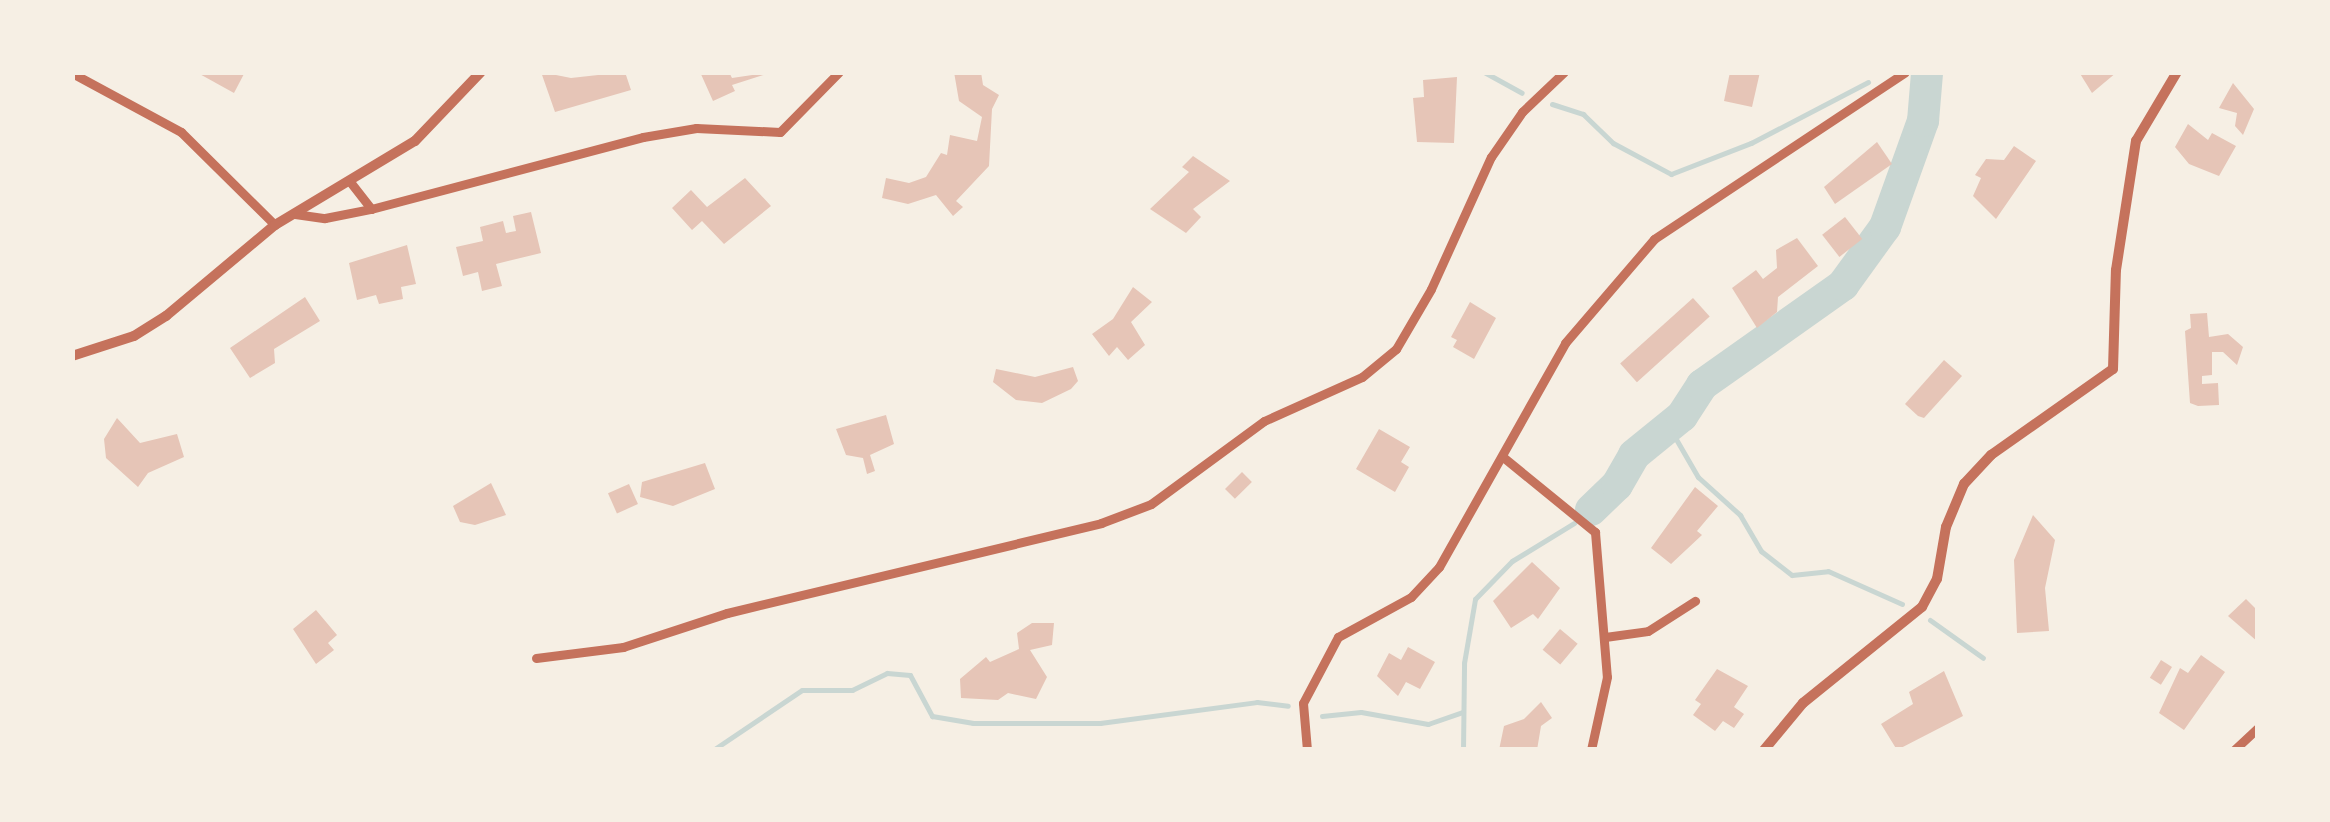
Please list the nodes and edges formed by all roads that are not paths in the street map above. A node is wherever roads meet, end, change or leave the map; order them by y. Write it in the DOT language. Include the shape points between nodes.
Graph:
graph roads {
  1 [pos="481,72"];
  2 [pos="839,72"];
  3 [pos="1564,72"];
  4 [pos="2178,72"];
  5 [pos="72,74"];
  6 [pos="1896,74"];
  7 [pos="351,184"];
  8 [pos="370,210"];
  9 [pos="295,214"];
  10 [pos="275,224"];
  11 [pos="72,356"];
  12 [pos="1503,457"];
  13 [pos="1695,601"];
  14 [pos="1604,638"];
  15 [pos="536,658"];
  16 [pos="2258,728"];
  17 [pos="1306,750"];
  18 [pos="1591,750"];
  19 [pos="1764,750"];
  20 [pos="2234,750"];
  1 -- 7 [label="street" via="415,141"];
  2 -- 8 [label="street" via="780,132 696,128 643,138"];
  3 -- 15 [label="street" via="1522,112 1491,156 1396,349 1362,377 1264,420 1151,504 1101,524 728,612 623,647"];
  4 -- 19 [label="street" via="2136,141 2116,270 2114,369 1991,454 1964,484 1946,527 1937,579 1922,607 1802,703"];
  5 -- 10 [label="street" via="181,132"];
  6 -- 12 [label="street" via="1654,239 1565,343"];
  7 -- 8 [label="street"];
  7 -- 9 [label="street"];
  8 -- 9 [label="street" via="324,218"];
  9 -- 10 [label="street"];
  10 -- 11 [label="street" via="166,316 134,336"];
  12 -- 14 [label="street" via="1595,532"];
  12 -- 17 [label="street" via="1439,567 1411,597 1338,637 1303,702"];
  13 -- 14 [label="street" via="1648,630"];
  14 -- 18 [label="street" via="1607,677"];
  16 -- 20 [label="street"];
}
